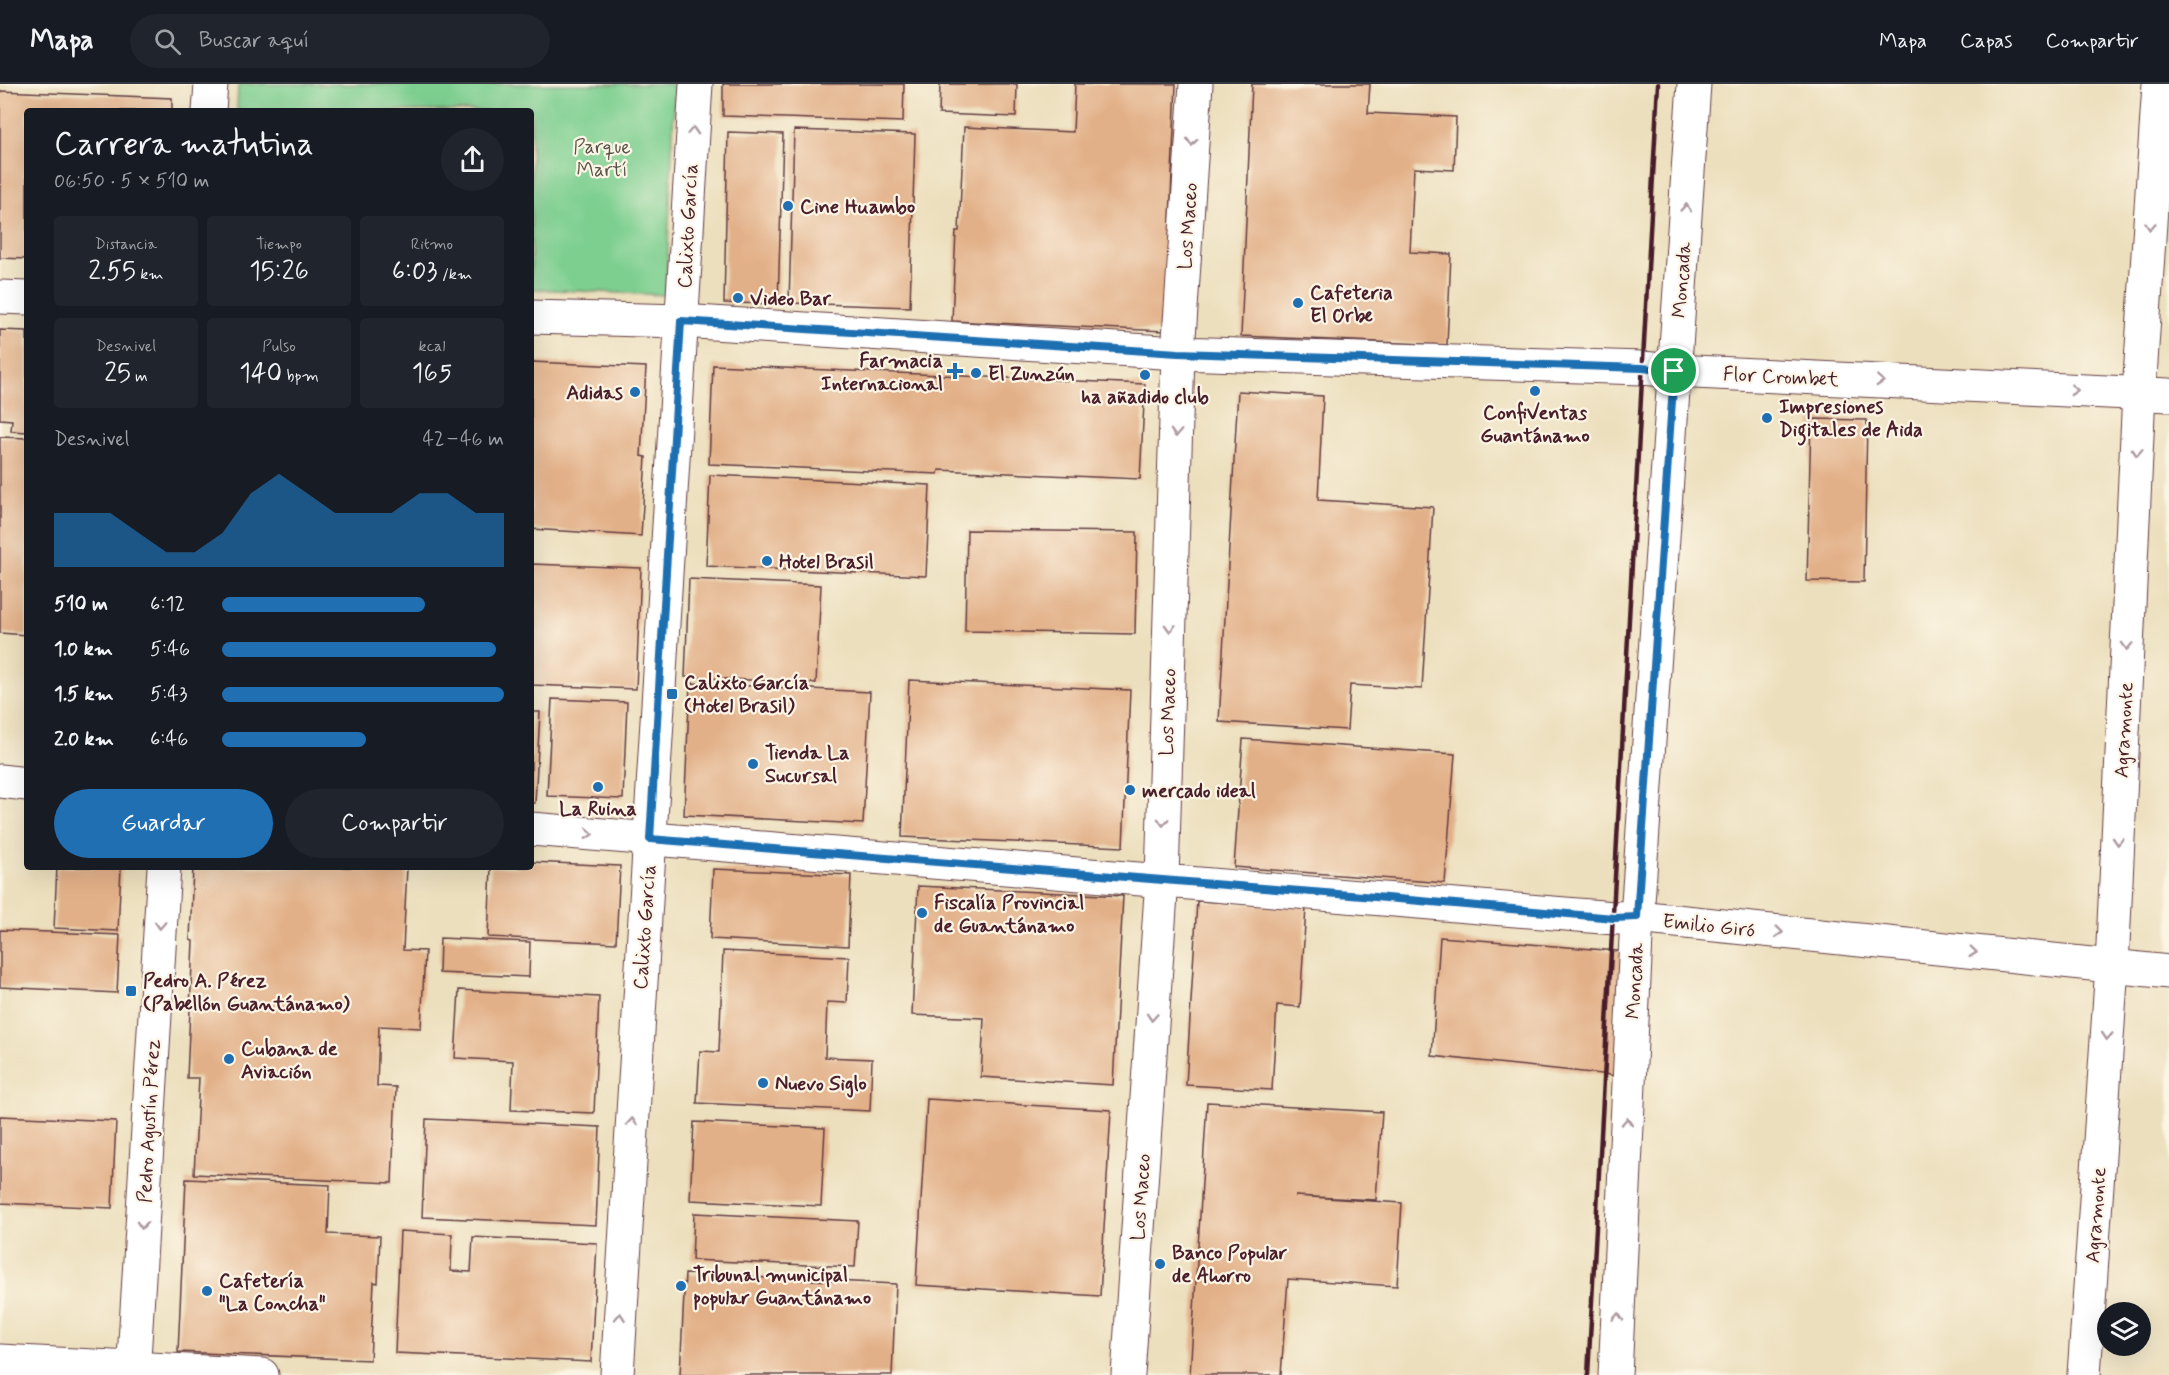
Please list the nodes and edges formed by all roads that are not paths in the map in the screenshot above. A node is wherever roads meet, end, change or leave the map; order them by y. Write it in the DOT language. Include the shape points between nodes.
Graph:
graph roads {
  1 [pos="211,84"];
  2 [pos="696,84"];
  3 [pos="1196,84"];
  4 [pos="1694,84"];
  5 [pos="2158,84"];
  6 [pos="209,108"];
  7 [pos="0,297"];
  8 [pos="24,298"];
  9 [pos="534,317"];
  10 [pos="681,321"];
  11 [pos="1178,353"];
  12 [pos="1674,371"];
  13 [pos="2154,394"];
  14 [pos="0,781"];
  15 [pos="24,784"];
  16 [pos="534,829"];
  17 [pos="650,839"];
  18 [pos="164,870"];
  19 [pos="1162,879"];
  20 [pos="1637,917"];
  21 [pos="2112,966"];
  22 [pos="2169,972"];
  23 [pos="0,1361"];
  24 [pos="133,1372"];
  25 [pos="262,1375"];
  26 [pos="617,1375"];
  27 [pos="1128,1375"];
  28 [pos="1615,1375"];
  29 [pos="2084,1375"];
  1 -- 6 [label="main road"];
  10 -- 2 [label="main road, Calixto García, one-way"];
  3 -- 11 [label="main road, Los Maceo, one-way"];
  12 -- 4 [label="main road, Moncada, one-way"];
  5 -- 13 [label="main road, Agramonte, one-way"];
  7 -- 8 [label="main road"];
  9 -- 10 [label="main road, Flor Crombet"];
  10 -- 11 [label="main road, Flor Crombet"];
  10 -- 17 [label="main road, Calixto García"];
  11 -- 12 [label="main road, Flor Crombet"];
  11 -- 19 [label="main road, Los Maceo, one-way"];
  12 -- 13 [label="main road, Flor Crombet, one-way"];
  12 -- 20 [label="main road, Moncada"];
  13 -- 21 [label="main road, Agramonte, one-way"];
  14 -- 15 [label="main road"];
  16 -- 17 [label="main road, Emilio Giró, one-way"];
  17 -- 19 [label="main road, Emilio Giró"];
  26 -- 17 [label="main road, Calixto García, one-way"];
  18 -- 24 [label="main road, Pedro Agustín Pérez, one-way"];
  19 -- 20 [label="main road, Emilio Giró"];
  19 -- 27 [label="main road, Los Maceo, one-way"];
  20 -- 21 [label="main road, Emilio Giró, one-way"];
  28 -- 20 [label="main road, Moncada, one-way"];
  21 -- 22 [label="main road, Emilio Giró"];
  21 -- 29 [label="main road, Agramonte, one-way"];
  23 -- 24 [label="main road"];
  24 -- 25 [label="main road"];
}
